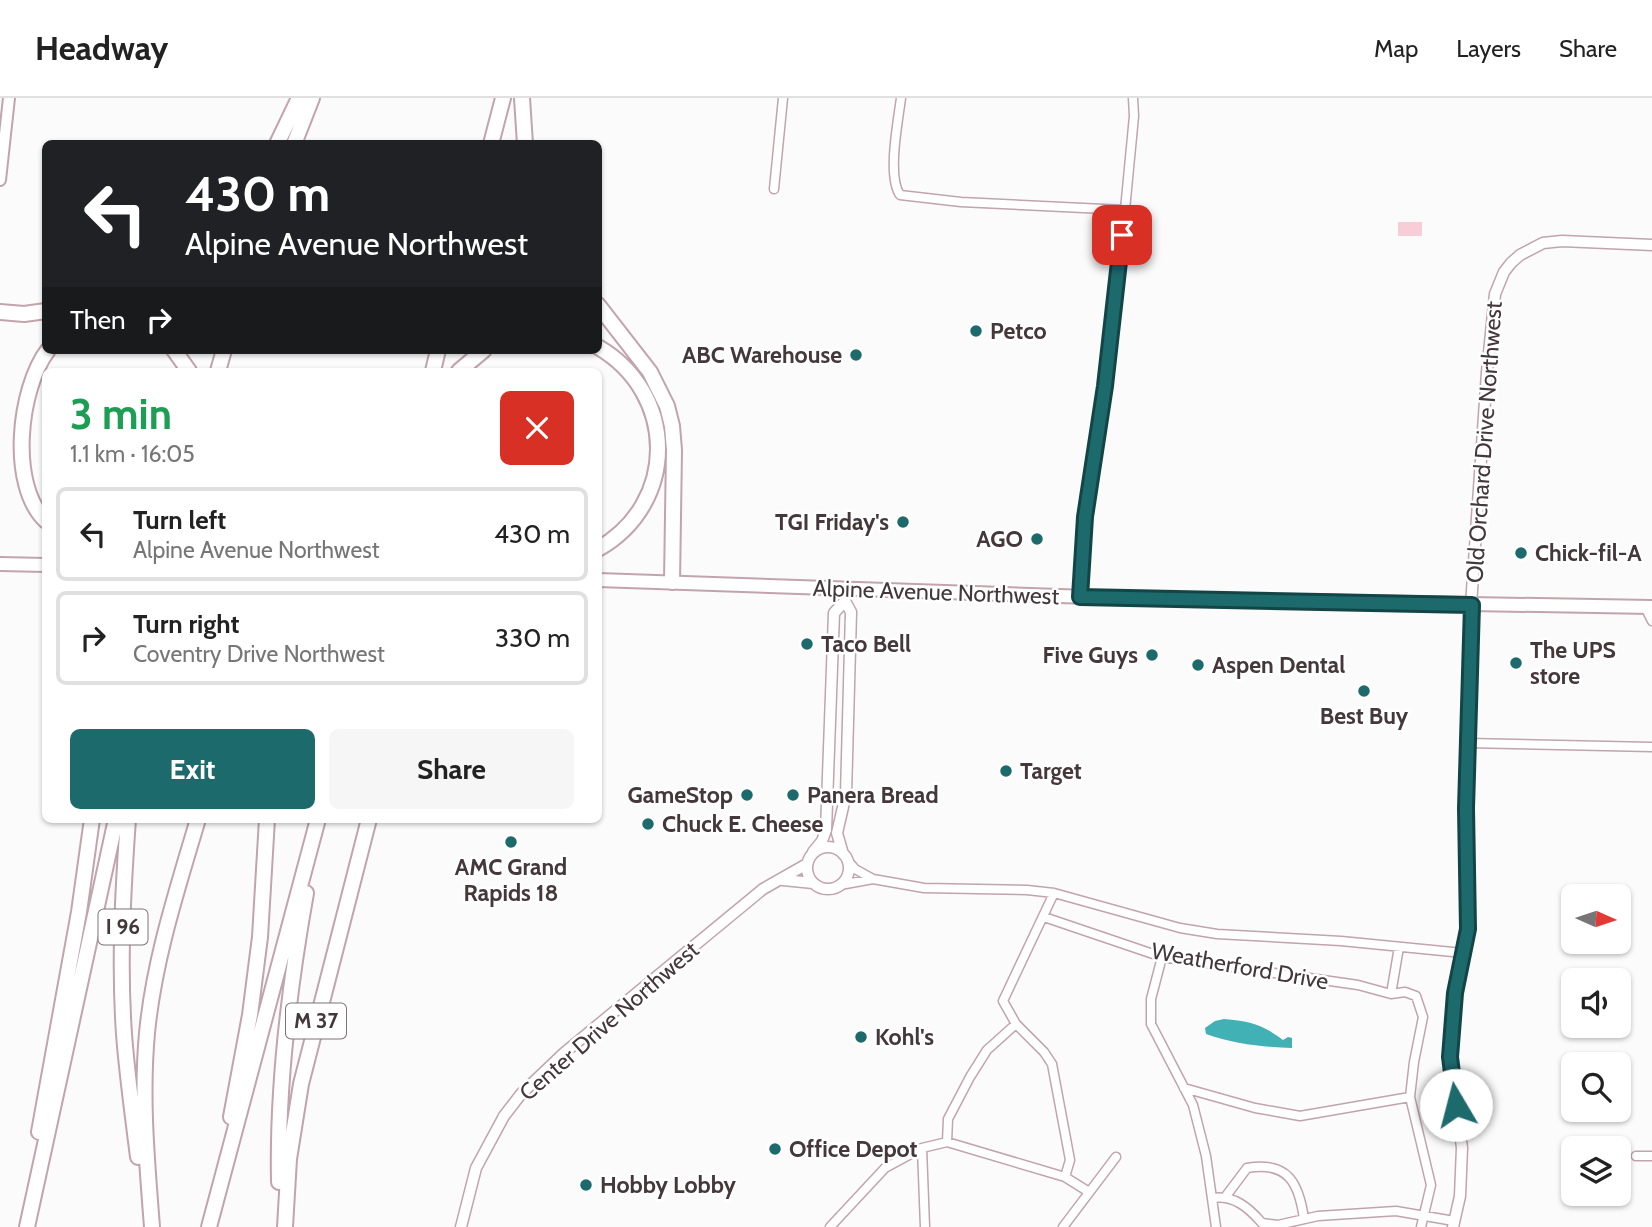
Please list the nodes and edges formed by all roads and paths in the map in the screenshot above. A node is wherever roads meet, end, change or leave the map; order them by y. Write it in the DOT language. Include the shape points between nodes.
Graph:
graph roads {
  1 [pos="9,98"];
  2 [pos="299,98"];
  3 [pos="312,98"];
  4 [pos="503,98"];
  5 [pos="522,98"];
  6 [pos="783,98"];
  7 [pos="901,98"];
  8 [pos="1133,98"];
  9 [pos="279,140"];
  10 [pos="296,140"];
  11 [pos="492,140"];
  12 [pos="525,140"];
  13 [pos="0,180"];
  14 [pos="775,189"];
  15 [pos="1125,210"];
  16 [pos="1652,245"];
  17 [pos="602,309"];
  18 [pos="0,312"];
  19 [pos="42,312"];
  20 [pos="602,349"];
  21 [pos="45,354"];
  22 [pos="479,354"];
  23 [pos="463,368"];
  24 [pos="42,515"];
  25 [pos="602,547"];
  26 [pos="0,564"];
  27 [pos="42,565"];
  28 [pos="602,580"];
  29 [pos="672,582"];
  30 [pos="846,595"];
  31 [pos="1080,597"];
  32 [pos="1472,605"];
  33 [pos="1648,607"];
  34 [pos="1652,621"];
  35 [pos="1467,743"];
  36 [pos="1652,747"];
  37 [pos="91,823"];
  38 [pos="115,823"];
  39 [pos="128,823"];
  40 [pos="197,823"];
  41 [pos="267,823"];
  42 [pos="317,823"];
  43 [pos="317,823"];
  44 [pos="368,823"];
  45 [pos="813,852"];
  46 [pos="845,857"];
  47 [pos="807,864"];
  48 [pos="873,879"];
  49 [pos="779,881"];
  50 [pos="813,883"];
  51 [pos="840,885"];
  52 [pos="1054,893"];
  53 [pos="1044,917"];
  54 [pos="1399,947"];
  55 [pos="1464,953"];
  56 [pos="1162,957"];
  57 [pos="1391,994"];
  58 [pos="1016,1024"];
  59 [pos="1184,1088"];
  60 [pos="1410,1097"];
  61 [pos="947,1142"];
  62 [pos="922,1148"];
  63 [pos="1636,1156"];
  64 [pos="1652,1156"];
  65 [pos="1115,1157"];
  66 [pos="224,1170"];
  67 [pos="1065,1177"];
  68 [pos="1089,1192"];
  69 [pos="1226,1196"];
  70 [pos="1212,1198"];
  71 [pos="1424,1216"];
  72 [pos="1304,1219"];
  73 [pos="1453,1224"];
  74 [pos="1278,1226"];
  75 [pos="26,1227"];
  76 [pos="151,1227"];
  77 [pos="209,1227"];
  78 [pos="283,1227"];
  79 [pos="461,1227"];
  80 [pos="830,1227"];
  81 [pos="925,1227"];
  82 [pos="1063,1227"];
  83 [pos="1216,1227"];
  84 [pos="1420,1227"];
  1 -- 13 [label="main road"];
  2 -- 9 [label="highway"];
  3 -- 10 [label="highway"];
  4 -- 11 [label="highway"];
  5 -- 12 [label="highway"];
  6 -- 14 [label="street"];
  7 -- 15 [label="street" via="894,169 900,195"];
  8 -- 15 [label="street"];
  15 -- 31 [label="street" via="1085,517"];
  16 -- 32 [label="street, Old Orchard Drive Northwest" via="1543,243 1520,255 1504,272 1493,306"];
  17 -- 29 [label="highway" via="650,372 667,406 674,450"];
  18 -- 19 [label="highway"];
  20 -- 25 [label="highway" via="644,390 655,422 659,457 637,516"];
  21 -- 24 [label="highway" via="29,388 23,460 24,481"];
  22 -- 23 [label="highway"];
  26 -- 27 [label="highway"];
  28 -- 29 [label="highway, Alpine Avenue Northwest"];
  29 -- 30 [label="highway, Alpine Avenue Northwest" via="776,586"];
  30 -- 31 [label="highway, Alpine Avenue Northwest"];
  30 -- 45 [label="street" via="834,613 826,830"];
  30 -- 46 [label="street" via="851,612 846,794 837,833"];
  31 -- 32 [label="highway, Alpine Avenue Northwest"];
  32 -- 33 [label="highway, Alpine Avenue Northwest"];
  32 -- 35 [label="street, Old Orchard Drive Northwest"];
  33 -- 34 [label="street"];
  35 -- 36 [label="street"];
  35 -- 55 [label="street, Old Orchard Drive Northwest" via="1468,929"];
  37 -- 75 [label="highway"];
  38 -- 75 [label="highway"];
  39 -- 76 [label="highway, I 96" via="123,1022"];
  40 -- 76 [label="highway" via="162,948 147,1032 144,1117"];
  41 -- 66 [label="highway" via="256,972"];
  42 -- 66 [label="highway"];
  43 -- 78 [label="highway" via="282,1072"];
  44 -- 78 [label="highway, M 37" via="300,1084"];
  45 -- 46 [label="street" via="832,847"];
  45 -- 47 [label="street"];
  46 -- 48 [label="street"];
  46 -- 51 [label="street" via="848,874"];
  47 -- 49 [label="street, Center Drive Northwest"];
  47 -- 50 [label="street"];
  48 -- 51 [label="street"];
  48 -- 52 [label="street" via="924,887"];
  49 -- 50 [label="street"];
  49 -- 79 [label="street, Center Drive Northwest" via="585,1035 521,1094 476,1168"];
  50 -- 51 [label="street" via="826,889"];
  52 -- 53 [label="street"];
  52 -- 54 [label="street" via="1204,932"];
  53 -- 56 [label="street, Weatherford Drive"];
  53 -- 58 [label="street" via="1003,1001"];
  54 -- 55 [label="street"];
  54 -- 57 [label="street"];
  55 -- 73 [label="street, Old Orchard Drive Northwest" via="1455,993 1450,1057 1462,1149 1460,1196"];
  56 -- 57 [label="street, Weatherford Drive" via="1358,985"];
  56 -- 59 [label="street" via="1151,999 1151,1024"];
  57 -- 60 [label="street, Weatherford Drive" via="1416,996 1423,1017"];
  58 -- 61 [label="street" via="987,1050 970,1077 948,1119"];
  58 -- 67 [label="street" via="1052,1064 1070,1160"];
  59 -- 60 [label="street" via="1300,1116"];
  59 -- 70 [label="street" via="1202,1135"];
  60 -- 71 [label="street" via="1431,1185"];
  61 -- 62 [label="street"];
  61 -- 67 [label="street"];
  62 -- 80 [label="street" via="886,1168"];
  62 -- 81 [label="street"];
  63 -- 64 [label="street"];
  65 -- 68 [label="street"];
  66 -- 77 [label="highway"];
  67 -- 68 [label="street"];
  68 -- 82 [label="street"];
  69 -- 70 [label="street"];
  69 -- 72 [label="street" via="1247,1168 1276,1168 1295,1183"];
  69 -- 74 [label="street" via="1262,1223"];
  70 -- 83 [label="street"];
  71 -- 72 [label="street" via="1396,1211"];
  71 -- 73 [label="street"];
  71 -- 84 [label="street"];
  72 -- 74 [label="street"];
}
